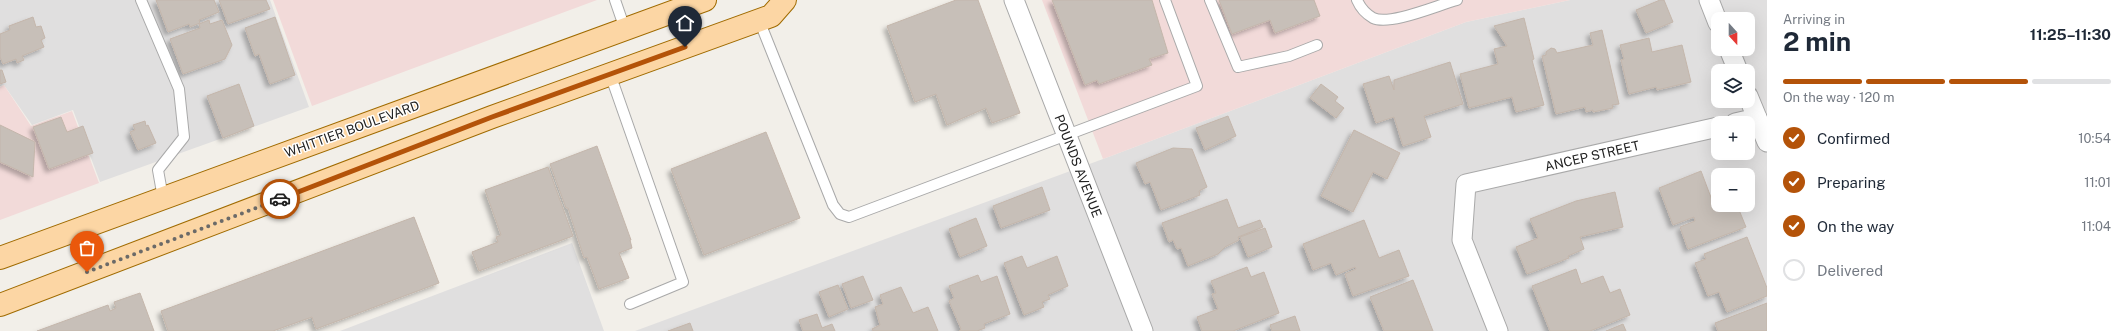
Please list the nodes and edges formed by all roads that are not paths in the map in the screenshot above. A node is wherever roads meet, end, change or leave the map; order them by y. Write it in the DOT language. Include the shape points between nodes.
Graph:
graph roads {
  1 [pos="141,0"];
  2 [pos="615,0"];
  3 [pos="705,0"];
  4 [pos="785,0"];
  5 [pos="1014,0"];
  6 [pos="1165,0"];
  7 [pos="1210,0"];
  8 [pos="1357,0"];
  9 [pos="1457,0"];
  10 [pos="1709,0"];
  11 [pos="1714,12"];
  12 [pos="759,20"];
  13 [pos="625,29"];
  14 [pos="1317,45"];
  15 [pos="610,74"];
  16 [pos="1753,108"];
  17 [pos="1757,118"];
  18 [pos="1711,129"];
  19 [pos="1067,137"];
  20 [pos="1767,142"];
  21 [pos="163,198"];
  22 [pos="0,258"];
  23 [pos="630,304"];
  24 [pos="0,305"];
  25 [pos="1141,330"];
  26 [pos="1498,331"];
  1 -- 21 [label="lane" via="179,88 184,137 158,170"];
  2 -- 13 [label="lane"];
  3 -- 13 [label="main road, WHITTIER BOULEVARD"];
  4 -- 12 [label="main road" via="771,16"];
  5 -- 19 [label="street, POUNDS AVENUE"];
  6 -- 19 [label="lane" via="1197,86"];
  7 -- 14 [label="lane" via="1238,66 1289,56"];
  8 -- 9 [label="lane" via="1360,7 1374,18 1389,20"];
  10 -- 11 [label="street"];
  12 -- 15 [label="main road"];
  12 -- 19 [label="lane" via="833,206 840,214 849,217"];
  13 -- 21 [label="main road, WHITTIER BOULEVARD"];
  15 -- 23 [label="lane" via="683,282"];
  15 -- 24 [label="main road"];
  16 -- 17 [label="street"];
  17 -- 20 [label="street"];
  18 -- 26 [label="street, ANCEP STREET" via="1466,184 1462,240"];
  19 -- 25 [label="street, POUNDS AVENUE"];
  21 -- 22 [label="main road, WHITTIER BOULEVARD"];
}
